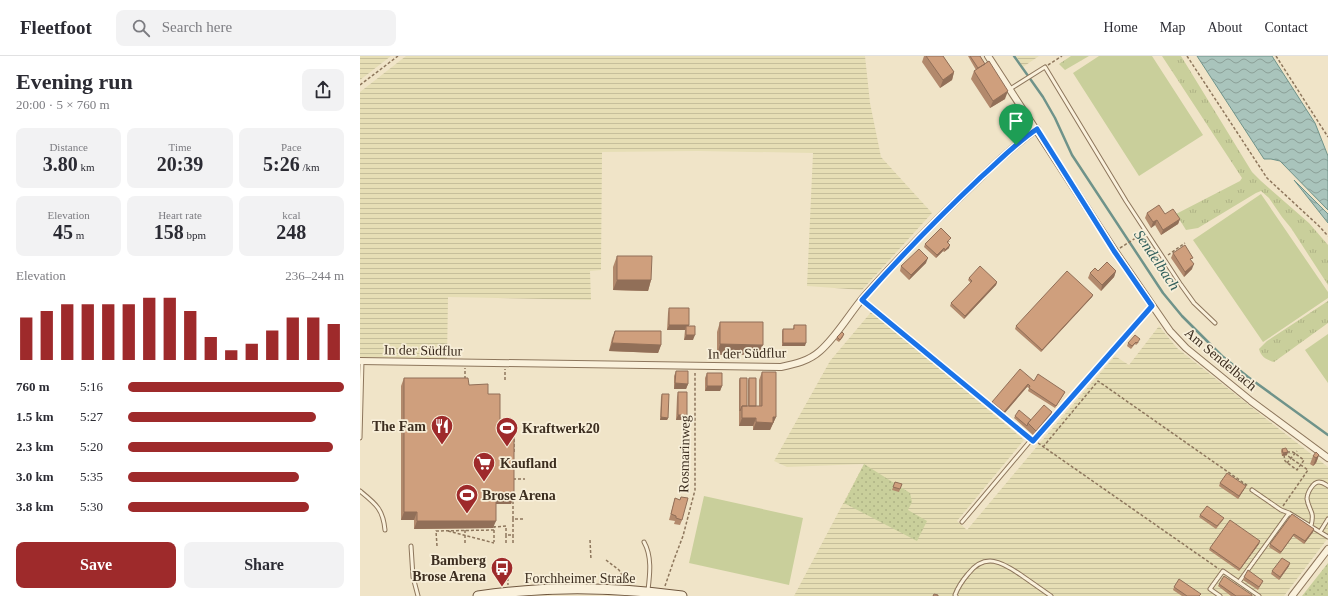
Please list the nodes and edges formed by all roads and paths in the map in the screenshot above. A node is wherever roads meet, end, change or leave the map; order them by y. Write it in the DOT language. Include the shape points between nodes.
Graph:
graph roads {
  1 [pos="398,56"];
  2 [pos="988,56"];
  3 [pos="1062,56"];
  4 [pos="1187,56"];
  5 [pos="1276,56"];
  6 [pos="1045,67"];
  7 [pos="360,85"];
  8 [pos="1010,89"];
  9 [pos="1037,129"];
  10 [pos="1328,137"];
  11 [pos="1328,236"];
  12 [pos="1137,237"];
  13 [pos="1186,243"];
  14 [pos="1122,246"];
  15 [pos="1163,258"];
  16 [pos="862,300"];
  17 [pos="1152,306"];
  18 [pos="1215,323"];
  19 [pos="361,361"];
  20 [pos="505,363"];
  21 [pos="695,366"];
  22 [pos="465,369"];
  23 [pos="465,379"];
  24 [pos="505,380"];
  25 [pos="360,438"];
  26 [pos="514,439"];
  27 [pos="1032,440"];
  28 [pos="1043,447"];
  29 [pos="1297,451"];
  30 [pos="1295,453"];
  31 [pos="1285,454"];
  32 [pos="514,456"];
  33 [pos="1291,458"];
  34 [pos="1328,458"];
  35 [pos="1287,463"];
  36 [pos="1301,465"];
  37 [pos="525,479"];
  38 [pos="513,485"];
  39 [pos="1328,486"];
  40 [pos="1252,490"];
  41 [pos="360,491"];
  42 [pos="513,492"];
  43 [pos="1281,510"];
  44 [pos="1289,512"];
  45 [pos="513,519"];
  46 [pos="524,519"];
  47 [pos="1328,519"];
  48 [pos="962,522"];
  49 [pos="1311,526"];
  50 [pos="385,530"];
  51 [pos="444,530"];
  52 [pos="465,530"];
  53 [pos="494,530"];
  54 [pos="1320,532"];
  55 [pos="506,535"];
  56 [pos="513,535"];
  57 [pos="465,536"];
  58 [pos="1328,537"];
  59 [pos="590,540"];
  60 [pos="644,542"];
  61 [pos="506,543"];
  62 [pos="514,543"];
  63 [pos="465,544"];
  64 [pos="410,546"];
  65 [pos="436,546"];
  66 [pos="1328,549"];
  67 [pos="591,560"];
  68 [pos="606,560"];
  69 [pos="507,563"];
  70 [pos="1222,571"];
  71 [pos="1239,582"];
  72 [pos="508,584"];
  73 [pos="666,586"];
  74 [pos="627,591"];
  75 [pos="647,594"];
  76 [pos="1216,595"];
  77 [pos="418,596"];
  78 [pos="478,596"];
  79 [pos="682,596"];
  80 [pos="956,596"];
  81 [pos="1051,596"];
  82 [pos="1220,596"];
  83 [pos="1259,596"];
  84 [pos="1292,596"];
  1 -- 7 [label="path"];
  2 -- 8 [label="street, Am Sendelbach"];
  3 -- 6 [label="path"];
  4 -- 11 [label="path" via="1267,178"];
  5 -- 10 [label="path"];
  6 -- 8 [label="lane"];
  6 -- 15 [label="lane"];
  8 -- 9 [label="street, Am Sendelbach"];
  9 -- 16 [label="street, In der Südflur" via="1022,139 949,207"];
  9 -- 17 [label="street, Am Sendelbach"];
  12 -- 14 [label="path"];
  13 -- 15 [label="path"];
  15 -- 18 [label="lane" via="1194,303"];
  16 -- 21 [label="street, In der Südflur" via="820,351 810,358 781,366"];
  16 -- 27 [label="lane"];
  17 -- 27 [label="lane"];
  17 -- 34 [label="street, Am Sendelbach" via="1186,348 1251,401"];
  19 -- 20 [label="street, In der Südflur"];
  19 -- 25 [label="lane"];
  20 -- 21 [label="street, In der Südflur"];
  20 -- 24 [label="path"];
  21 -- 73 [label="path, Rosmarinweg" via="695,490"];
  22 -- 23 [label="path"];
  26 -- 32 [label="path"];
  27 -- 28 [label="path"];
  27 -- 48 [label="lane"];
  28 -- 40 [label="path" via="1098,381"];
  28 -- 70 [label="path"];
  29 -- 30 [label="path"];
  30 -- 31 [label="path"];
  30 -- 33 [label="path"];
  30 -- 36 [label="path" via="1304,460"];
  31 -- 33 [label="path"];
  31 -- 35 [label="path" via="1284,459"];
  33 -- 35 [label="path"];
  33 -- 36 [label="path"];
  35 -- 36 [label="path" via="1297,470"];
  36 -- 43 [label="path" via="1308,470"];
  37 -- 38 [label="path" via="512,479"];
  39 -- 49 [label="lane" via="1318,482 1308,492 1307,497 1313,513"];
  40 -- 43 [label="lane"];
  41 -- 50 [label="lane" via="376,503 384,518"];
  42 -- 45 [label="path"];
  43 -- 44 [label="lane"];
  44 -- 49 [label="lane"];
  44 -- 71 [label="lane"];
  45 -- 46 [label="path"];
  45 -- 56 [label="path"];
  47 -- 54 [label="lane"];
  49 -- 54 [label="lane"];
  51 -- 52 [label="path"];
  51 -- 57 [label="path"];
  51 -- 65 [label="path" via="436,529"];
  52 -- 53 [label="path"];
  52 -- 57 [label="path"];
  53 -- 55 [label="path" via="494,527 506,526"];
  53 -- 57 [label="path" via="494,543"];
  54 -- 58 [label="lane"];
  55 -- 56 [label="path"];
  55 -- 61 [label="path"];
  56 -- 62 [label="path"];
  57 -- 63 [label="path"];
  59 -- 67 [label="path"];
  60 -- 75 [label="lane" via="648,548 649,558"];
  64 -- 77 [label="lane"];
  66 -- 84 [label="street"];
  68 -- 74 [label="path" via="618,570 626,583"];
  69 -- 72 [label="path"];
  70 -- 71 [label="lane"];
  70 -- 76 [label="lane" via="1210,589"];
  71 -- 83 [label="lane"];
  74 -- 75 [label="street, Forchheimer Straße"];
  74 -- 78 [label="street, Forchheimer Straße" via="535,590"];
  75 -- 79 [label="street, Forchheimer Straße"];
  76 -- 82 [label="lane"];
  80 -- 81 [label="lane" via="958,587 972,569 982,562 992,561 1003,563"];
}
